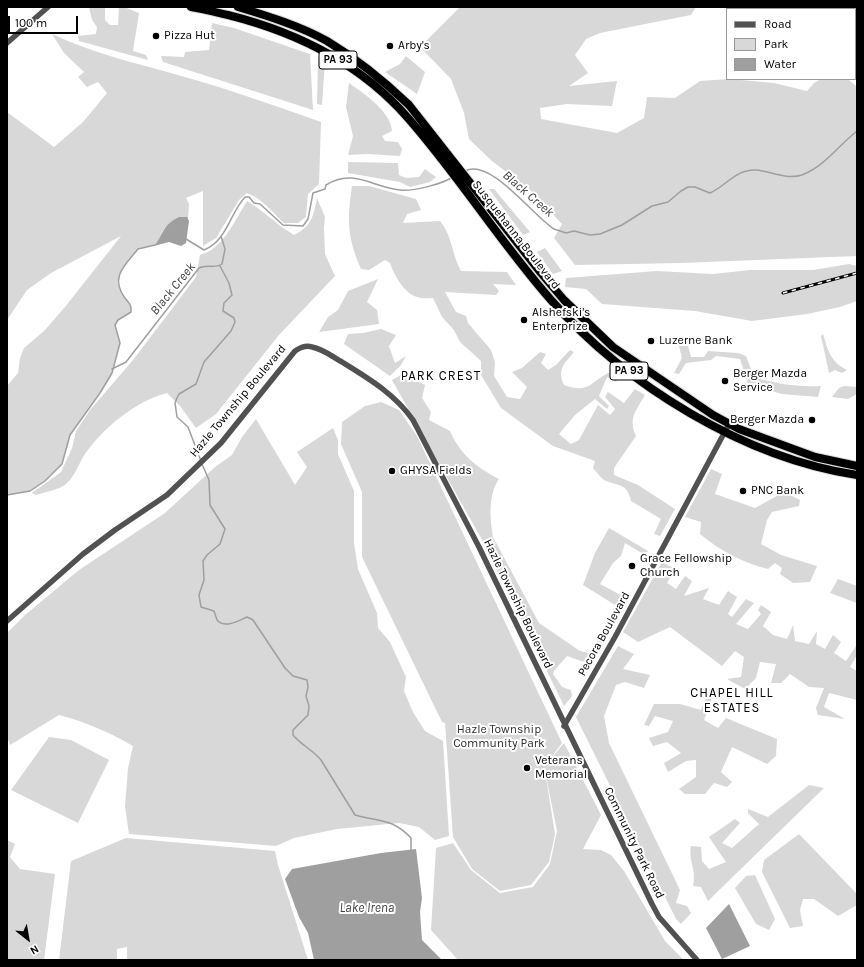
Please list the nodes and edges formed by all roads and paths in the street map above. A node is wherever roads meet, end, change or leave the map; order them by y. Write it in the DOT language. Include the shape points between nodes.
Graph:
graph roads {
  1 [pos="48,7"];
  2 [pos="191,7"];
  3 [pos="238,7"];
  4 [pos="8,42"];
  5 [pos="729,424"];
  6 [pos="725,432"];
  7 [pos="857,466"];
  8 [pos="857,476"];
  9 [pos="7,621"];
  10 [pos="564,726"];
  11 [pos="697,960"];
  1 -- 4 [label="street"];
  2 -- 6 [label="highway, Susquehanna Boulevard / PA 93" via="261,24 325,51 368,81 408,117 539,286 580,329 635,377"];
  3 -- 5 [label="highway, Susquehanna Boulevard / PA 93" via="308,32 349,56 385,83 409,105 541,273 592,328 628,358"];
  5 -- 6 [label="street, Pecora Boulevard"];
  5 -- 7 [label="highway, Susquehanna Boulevard / PA 93" via="798,451"];
  6 -- 8 [label="highway, Susquehanna Boulevard / PA 93" via="772,452"];
  6 -- 10 [label="street, Pecora Boulevard"];
  9 -- 10 [label="street, Hazle Township Boulevard" via="83,554 168,495 221,443 290,355 300,348 312,347 325,352 375,383 404,407 413,420 482,554"];
  10 -- 11 [label="street, Community Park Road" via="659,917"];
}
